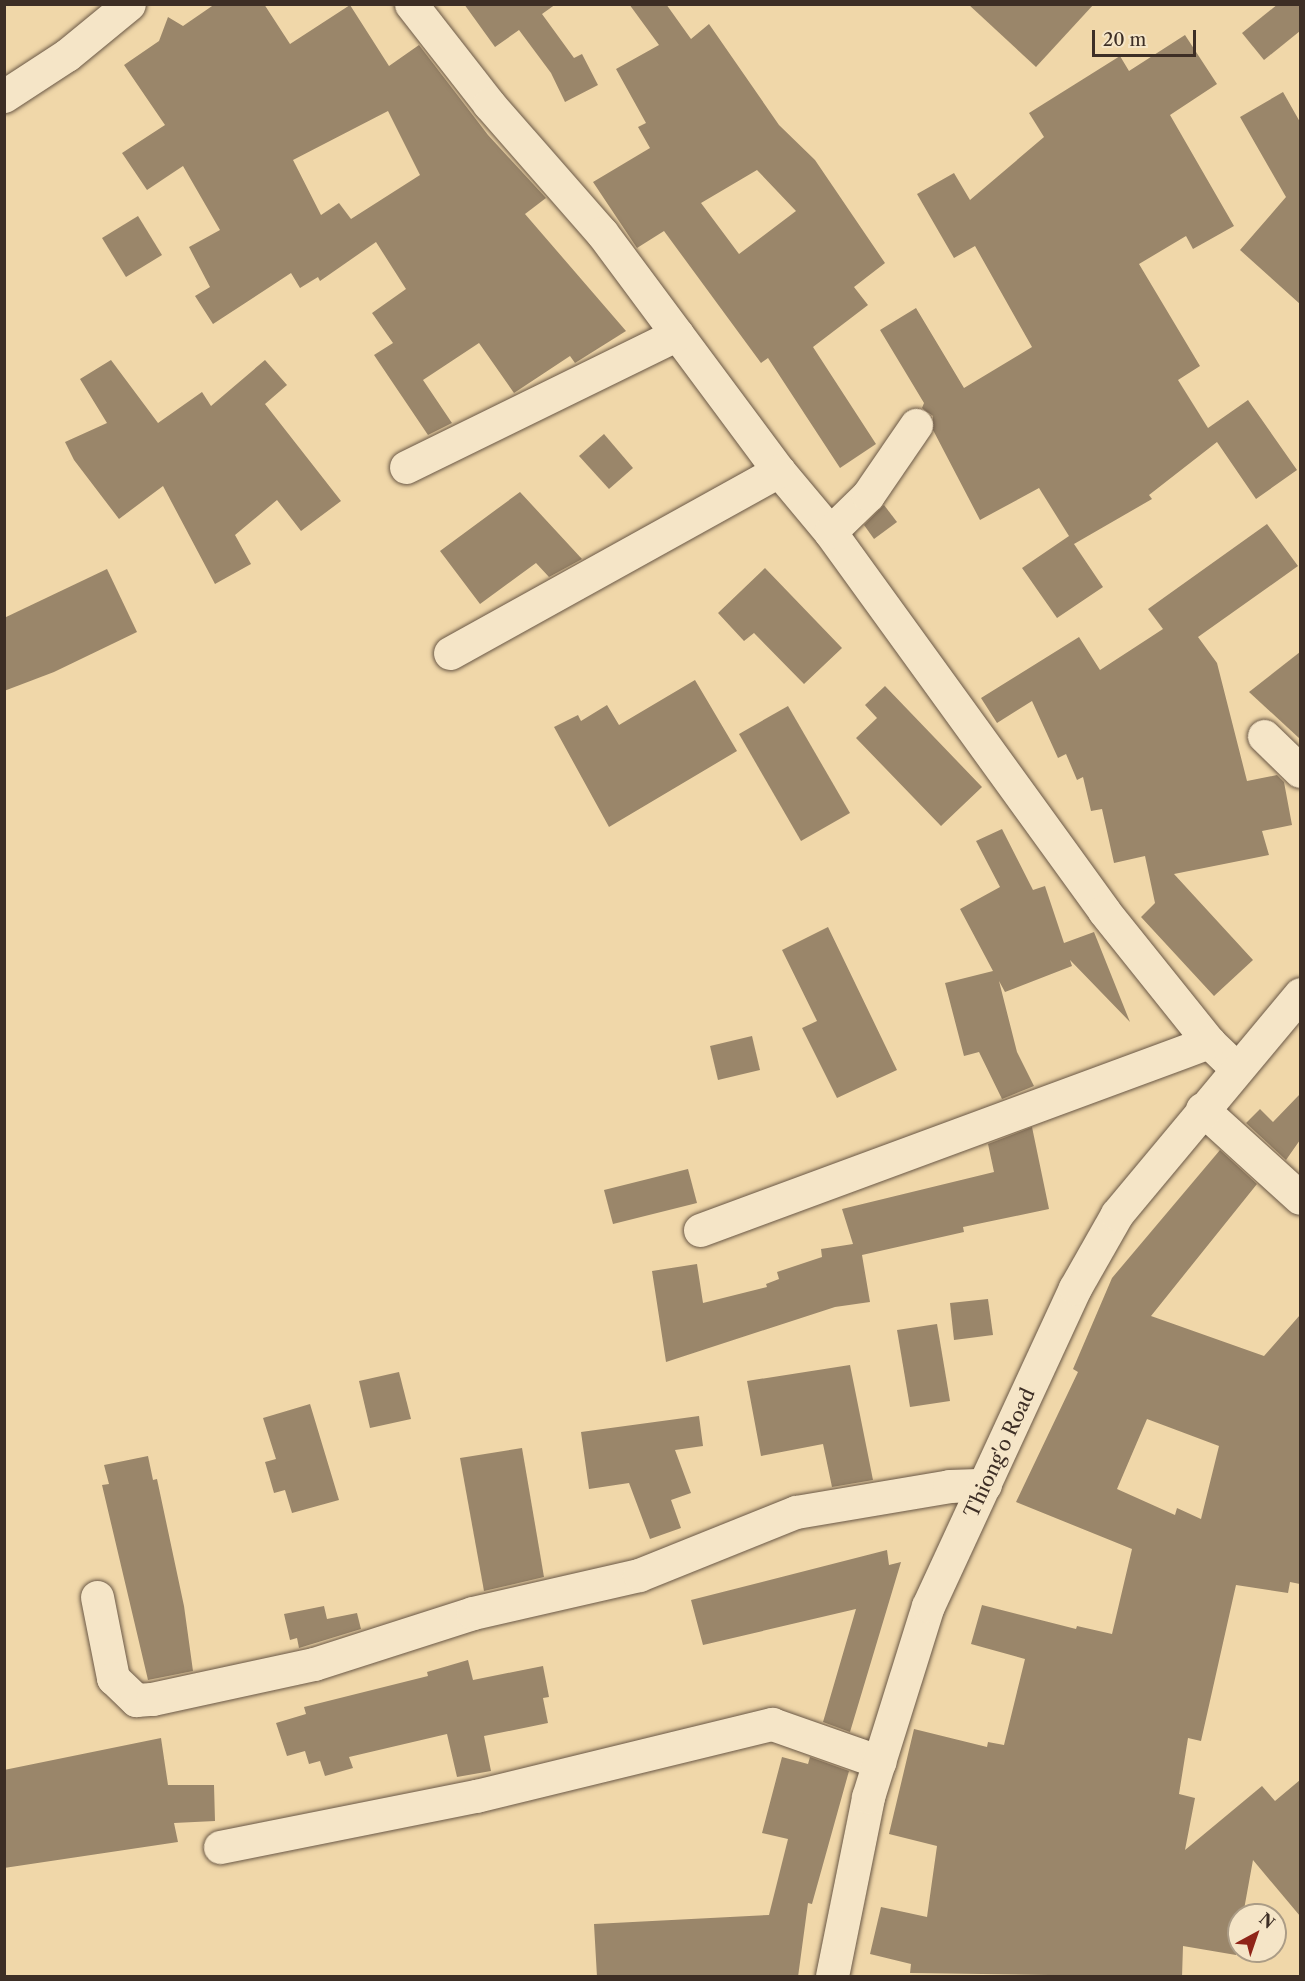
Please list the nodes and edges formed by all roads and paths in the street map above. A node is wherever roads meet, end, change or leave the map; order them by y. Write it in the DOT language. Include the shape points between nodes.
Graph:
graph roads {
  1 [pos="129,4"];
  2 [pos="411,4"];
  3 [pos="4,96"];
  4 [pos="677,334"];
  5 [pos="916,425"];
  6 [pos="406,467"];
  7 [pos="778,471"];
  8 [pos="830,532"];
  9 [pos="450,653"];
  10 [pos="1264,736"];
  11 [pos="1300,771"];
  12 [pos="1300,994"];
  13 [pos="1209,1042"];
  14 [pos="1236,1068"];
  15 [pos="1202,1108"];
  16 [pos="1300,1198"];
  17 [pos="700,1230"];
  18 [pos="985,1485"];
  19 [pos="97,1597"];
  20 [pos="880,1762"];
  21 [pos="220,1847"];
  22 [pos="832,1977"];
  1 -- 3 [label="street" via="67,55"];
  2 -- 4 [label="street" via="489,104 602,234"];
  4 -- 6 [label="street"];
  4 -- 7 [label="street"];
  5 -- 8 [label="street" via="868,495"];
  7 -- 8 [label="street"];
  7 -- 9 [label="street"];
  8 -- 13 [label="street" via="1104,911"];
  10 -- 11 [label="street"];
  12 -- 14 [label="street, Thiong'o Road"];
  13 -- 14 [label="street"];
  13 -- 17 [label="street"];
  14 -- 15 [label="street, Thiong'o Road"];
  15 -- 16 [label="street"];
  15 -- 18 [label="street, Thiong'o Road" via="1117,1214 1075,1287"];
  18 -- 19 [label="street" via="949,1486 796,1512 639,1575 473,1613 314,1664 152,1699 136,1700 113,1678"];
  18 -- 20 [label="street, Thiong'o Road" via="928,1606"];
  20 -- 21 [label="street" via="772,1724 476,1796"];
  20 -- 22 [label="street, Thiong'o Road" via="868,1797"];
}
